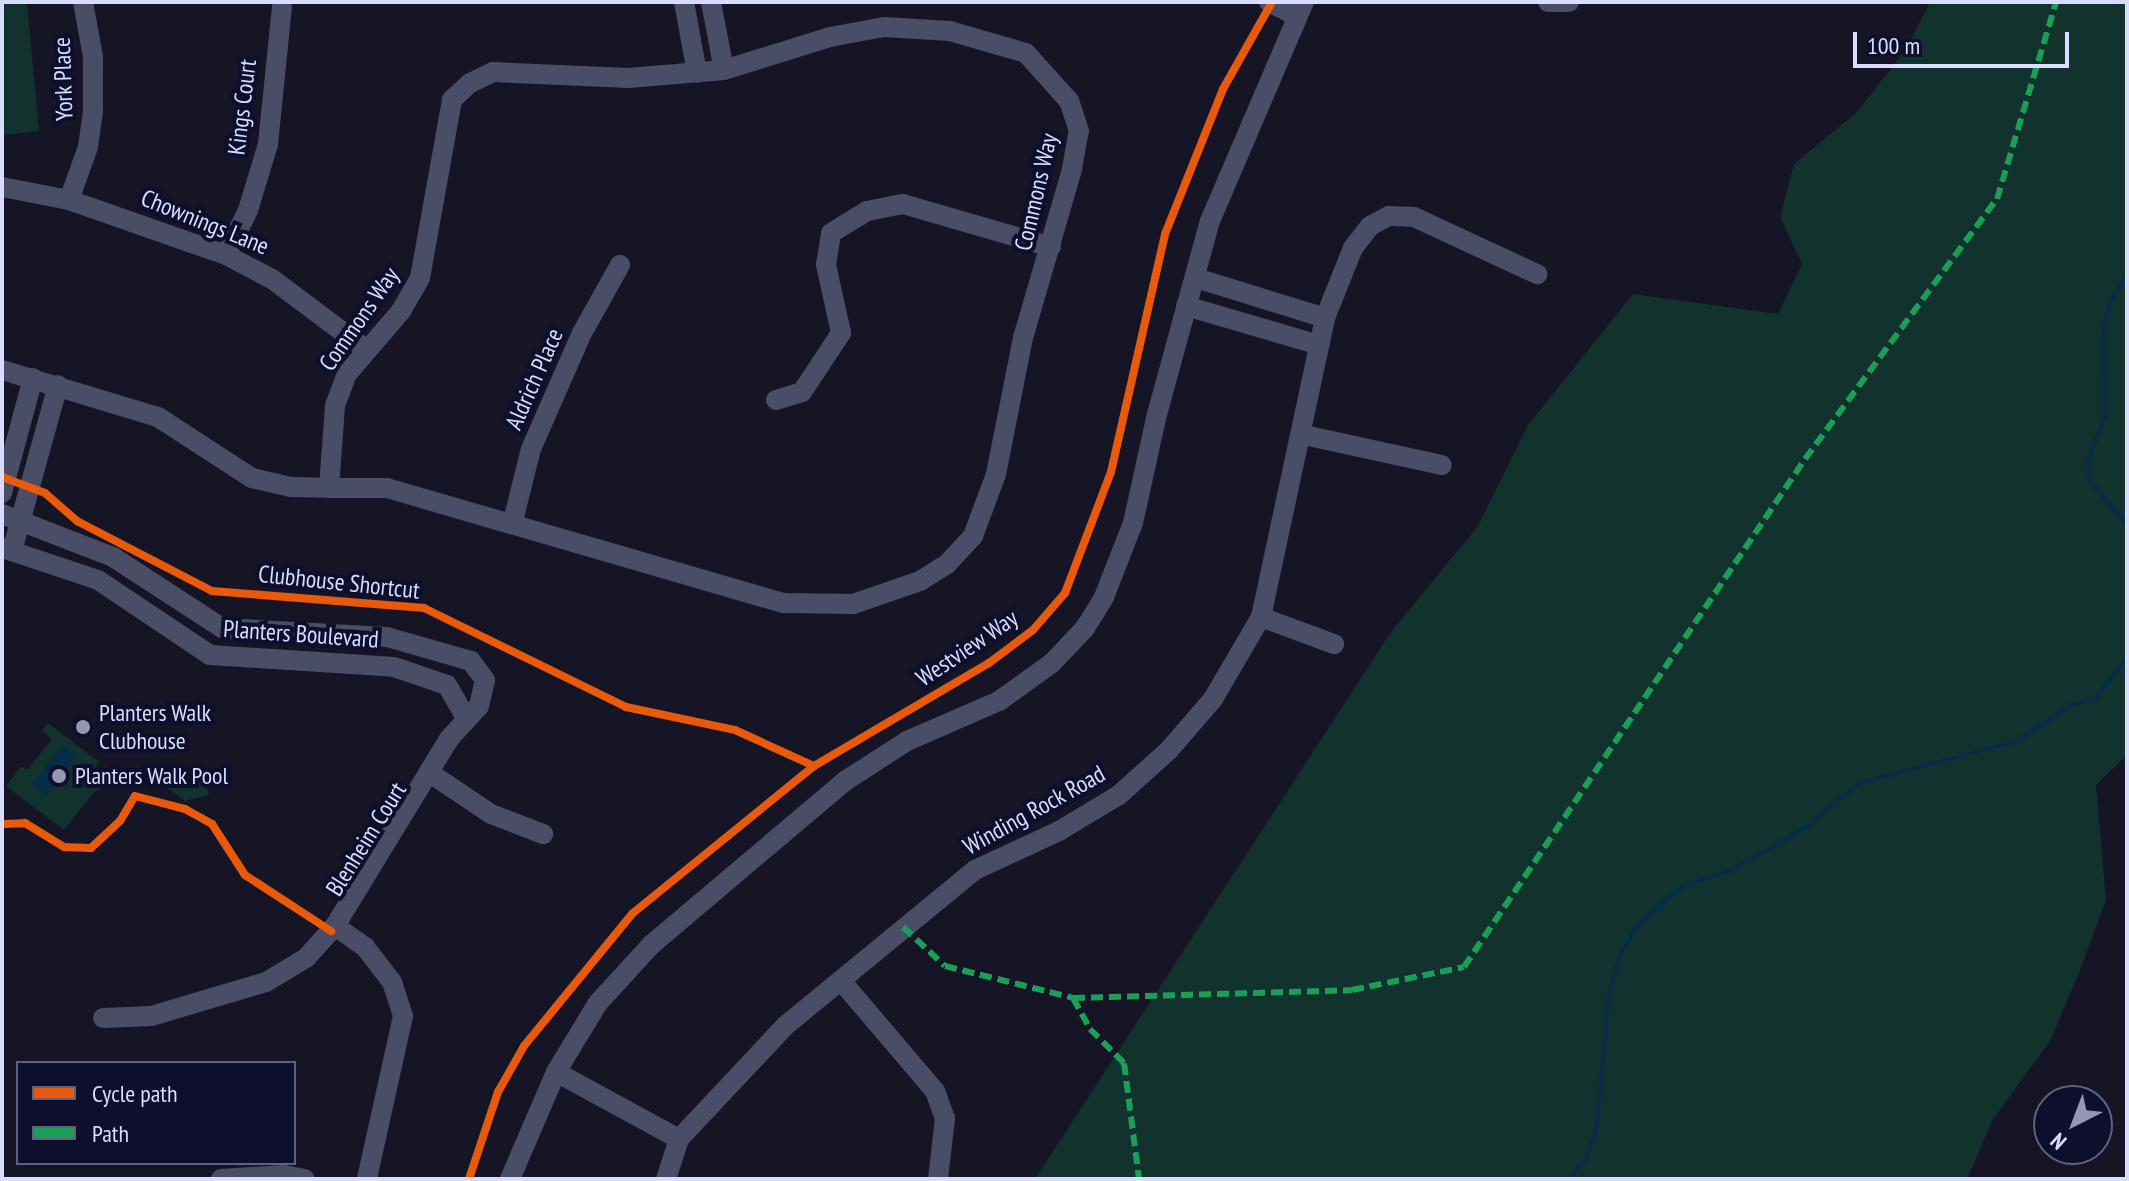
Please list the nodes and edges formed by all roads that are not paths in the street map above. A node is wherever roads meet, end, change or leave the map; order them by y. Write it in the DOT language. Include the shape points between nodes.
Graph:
graph roads {
  1 [pos="83,2"];
  2 [pos="684,2"];
  3 [pos="711,2"];
  4 [pos="1269,2"];
  5 [pos="1548,2"];
  6 [pos="1569,2"];
  7 [pos="282,7"];
  8 [pos="1300,9"];
  9 [pos="724,70"];
  10 [pos="697,73"];
  11 [pos="2,187"];
  12 [pos="69,200"];
  13 [pos="1051,247"];
  14 [pos="226,255"];
  15 [pos="620,265"];
  16 [pos="1537,274"];
  17 [pos="1196,278"];
  18 [pos="1186,306"];
  19 [pos="1325,318"];
  20 [pos="1319,345"];
  21 [pos="367,350"];
  22 [pos="2,370"];
  23 [pos="33,378"];
  24 [pos="58,385"];
  25 [pos="776,400"];
  26 [pos="1304,435"];
  27 [pos="1442,465"];
  28 [pos="329,488"];
  29 [pos="2,493"];
  30 [pos="11,517"];
  31 [pos="513,521"];
  32 [pos="7,549"];
  33 [pos="149,581"];
  34 [pos="135,607"];
  35 [pos="201,616"];
  36 [pos="1261,617"];
  37 [pos="186,640"];
  38 [pos="1334,644"];
  39 [pos="465,716"];
  40 [pos="430,773"];
  41 [pos="543,834"];
  42 [pos="335,926"];
  43 [pos="843,983"];
  44 [pos="103,1018"];
  45 [pos="556,1072"];
  46 [pos="679,1139"];
  47 [pos="221,1179"];
  48 [pos="305,1179"];
  49 [pos="367,1179"];
  50 [pos="510,1179"];
  51 [pos="666,1179"];
  52 [pos="938,1179"];
  1 -- 12 [label="street, York Place" via="93,57 93,111 88,147"];
  2 -- 10 [label="street"];
  3 -- 9 [label="street"];
  4 -- 8 [label="street"];
  5 -- 6 [label="street"];
  7 -- 14 [label="street, Kings Court" via="268,144 248,210"];
  8 -- 17 [label="street" via="1210,221"];
  9 -- 10 [label="street, Commons Way"];
  9 -- 13 [label="street, Commons Way" via="830,37 884,27 950,31 1026,53 1069,101 1079,131"];
  10 -- 21 [label="street, Commons Way" via="628,78 493,72 470,83 452,100 420,278 401,311"];
  11 -- 12 [label="street, Chownings Lane"];
  12 -- 14 [label="street, Chownings Lane"];
  13 -- 25 [label="street" via="903,204 867,211 831,233 826,265 841,333 802,392"];
  13 -- 31 [label="street, Commons Way" via="1023,338 996,474 973,536 947,564 920,581 853,604 784,603"];
  14 -- 21 [label="street, Chownings Lane" via="272,279"];
  15 -- 31 [label="street, Aldrich Place" via="582,333 531,449"];
  16 -- 19 [label="street, Winding Rock Road" via="1414,217 1389,216 1370,226 1353,248"];
  17 -- 18 [label="street"];
  17 -- 19 [label="street"];
  18 -- 20 [label="street"];
  18 -- 45 [label="street" via="1133,523 1104,597 1085,628 1052,663 999,701 907,741 845,781 700,898 598,1003"];
  19 -- 20 [label="street, Winding Rock Road"];
  20 -- 26 [label="street, Winding Rock Road"];
  21 -- 28 [label="street, Commons Way" via="347,374 335,406"];
  22 -- 23 [label="street, Commons Way"];
  23 -- 24 [label="street, Commons Way"];
  23 -- 29 [label="street"];
  24 -- 28 [label="street, Commons Way" via="158,417 224,465 252,478 290,487"];
  24 -- 30 [label="street"];
  26 -- 27 [label="street"];
  26 -- 36 [label="street, Winding Rock Road" via="1279,522"];
  28 -- 31 [label="street, Commons Way" via="387,488"];
  30 -- 32 [label="street"];
  30 -- 33 [label="street, Planters Boulevard" via="113,557"];
  32 -- 34 [label="street, Planters Boulevard" via="82,573"];
  33 -- 34 [label="street"];
  33 -- 35 [label="street, Planters Boulevard"];
  34 -- 37 [label="street, Planters Boulevard"];
  35 -- 37 [label="street"];
  35 -- 39 [label="street, Planters Boulevard" via="239,631 336,632 439,649 471,661 485,680 479,706"];
  36 -- 38 [label="street"];
  36 -- 43 [label="street, Winding Rock Road" via="1213,699 1169,750 1119,795 1059,831 975,870"];
  37 -- 39 [label="street, Planters Boulevard" via="228,660 394,667 447,685"];
  39 -- 40 [label="street, Blenheim Court"];
  40 -- 41 [label="street" via="491,814"];
  40 -- 42 [label="street, Blenheim Court"];
  42 -- 44 [label="street, Blenheim Court" via="306,958 266,982 151,1016"];
  42 -- 49 [label="street" via="365,947 392,982 403,1016"];
  43 -- 46 [label="street, Winding Rock Road" via="785,1026"];
  43 -- 52 [label="street" via="935,1091 945,1118"];
  45 -- 46 [label="street"];
  45 -- 50 [label="street"];
  46 -- 51 [label="street, Winding Rock Road"];
  47 -- 48 [label="street"];
}
